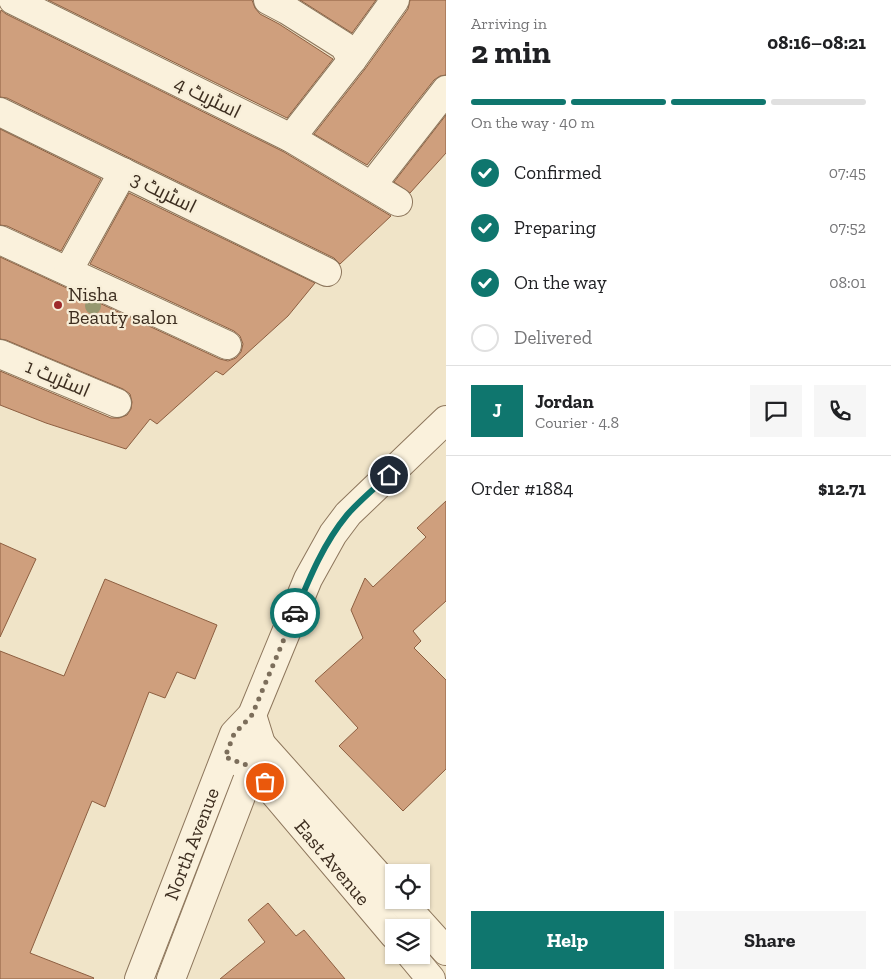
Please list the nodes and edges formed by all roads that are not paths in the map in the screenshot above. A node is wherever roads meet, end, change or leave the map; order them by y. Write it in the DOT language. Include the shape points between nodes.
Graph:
graph roads {
  1 [pos="13,0"];
  2 [pos="268,0"];
  3 [pos="394,0"];
  4 [pos="352,60"];
  5 [pos="446,90"];
  6 [pos="0,112"];
  7 [pos="291,138"];
  8 [pos="123,172"];
  9 [pos="372,185"];
  10 [pos="398,202"];
  11 [pos="0,240"];
  12 [pos="68,271"];
  13 [pos="327,272"];
  14 [pos="227,345"];
  15 [pos="0,354"];
  16 [pos="117,403"];
  17 [pos="445,423"];
  18 [pos="252,715"];
  19 [pos="230,746"];
  20 [pos="256,756"];
  21 [pos="385,884"];
  22 [pos="408,909"];
  23 [pos="385,923"];
  24 [pos="446,951"];
  25 [pos="418,964"];
  26 [pos="139,979"];
  27 [pos="171,979"];
  28 [pos="431,979"];
  1 -- 7 [label="street, اسٹریٹ 4"];
  2 -- 4 [label="street" via="344,46"];
  3 -- 4 [label="street"];
  4 -- 7 [label="street"];
  5 -- 9 [label="street"];
  6 -- 8 [label="street, اسٹریٹ 3"];
  7 -- 9 [label="street, اسٹریٹ 4"];
  8 -- 12 [label="street"];
  8 -- 13 [label="street, اسٹریٹ 3"];
  9 -- 10 [label="street, اسٹریٹ 4"];
  11 -- 12 [label="street"];
  12 -- 14 [label="street"];
  15 -- 16 [label="street, اسٹریٹ 1"];
  17 -- 18 [label="street, North Avenue" via="348,514 333,534 308,579"];
  18 -- 19 [label="street, North Avenue"];
  18 -- 20 [label="street"];
  19 -- 20 [label="street, East Avenue"];
  19 -- 26 [label="street, North Avenue"];
  20 -- 21 [label="street, East Avenue"];
  20 -- 23 [label="street, East Avenue"];
  20 -- 27 [label="street, North Avenue"];
  22 -- 24 [label="street, East Avenue"];
  25 -- 28 [label="street"];
}
